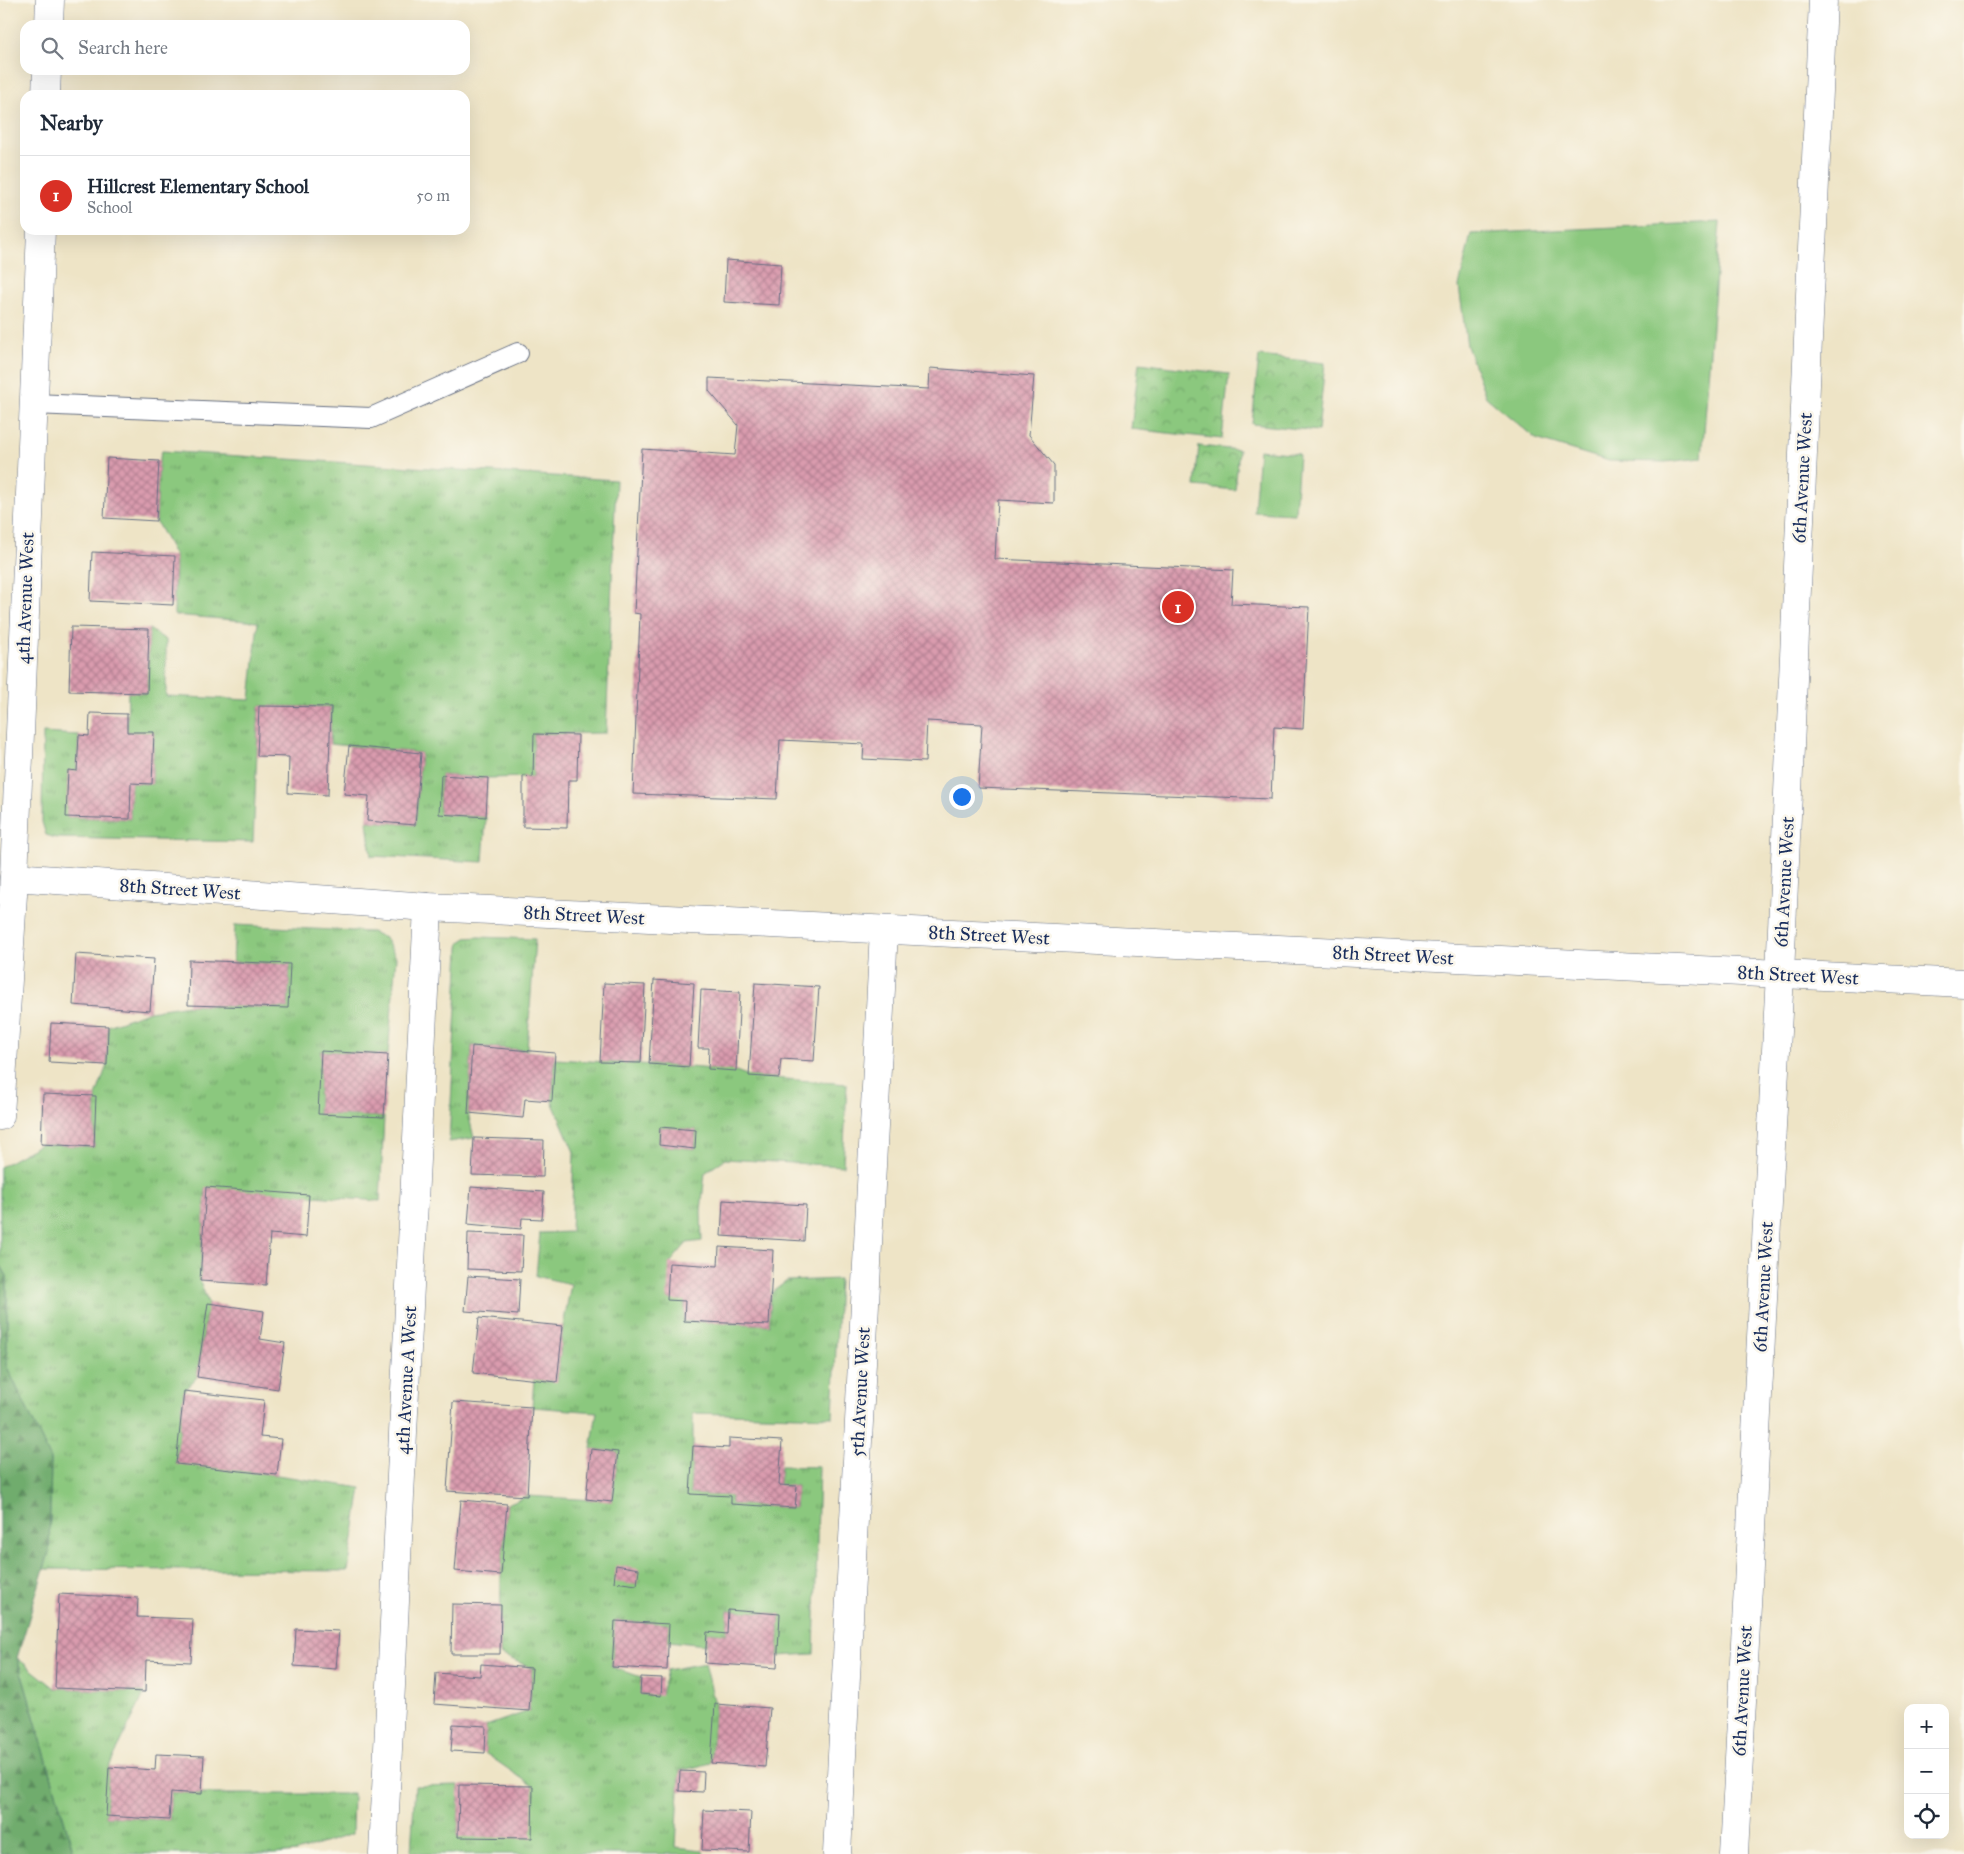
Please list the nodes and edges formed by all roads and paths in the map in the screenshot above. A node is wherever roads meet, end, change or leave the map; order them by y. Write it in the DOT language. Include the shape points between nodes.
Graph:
graph roads {
  1 [pos="50,0"];
  2 [pos="1823,0"];
  3 [pos="49,20"];
  4 [pos="47,75"];
  5 [pos="46,90"];
  6 [pos="41,235"];
  7 [pos="518,353"];
  8 [pos="34,404"];
  9 [pos="14,877"];
  10 [pos="428,907"];
  11 [pos="884,930"];
  12 [pos="1780,974"];
  13 [pos="1964,983"];
  14 [pos="0,1116"];
  15 [pos="383,1854"];
  16 [pos="837,1854"];
  17 [pos="1734,1854"];
  1 -- 3 [label="street"];
  2 -- 12 [label="street, 6th Avenue West"];
  4 -- 5 [label="street"];
  6 -- 8 [label="street, 4th Avenue West"];
  7 -- 8 [label="lane" via="371,418"];
  8 -- 9 [label="street, 4th Avenue West"];
  9 -- 10 [label="street, 8th Street West"];
  9 -- 14 [label="street, 4th Avenue West"];
  10 -- 11 [label="street, 8th Street West"];
  10 -- 15 [label="street, 4th Avenue A West"];
  11 -- 12 [label="street, 8th Street West"];
  11 -- 16 [label="street, 5th Avenue West"];
  12 -- 13 [label="street, 8th Street West"];
  12 -- 17 [label="street, 6th Avenue West"];
}
